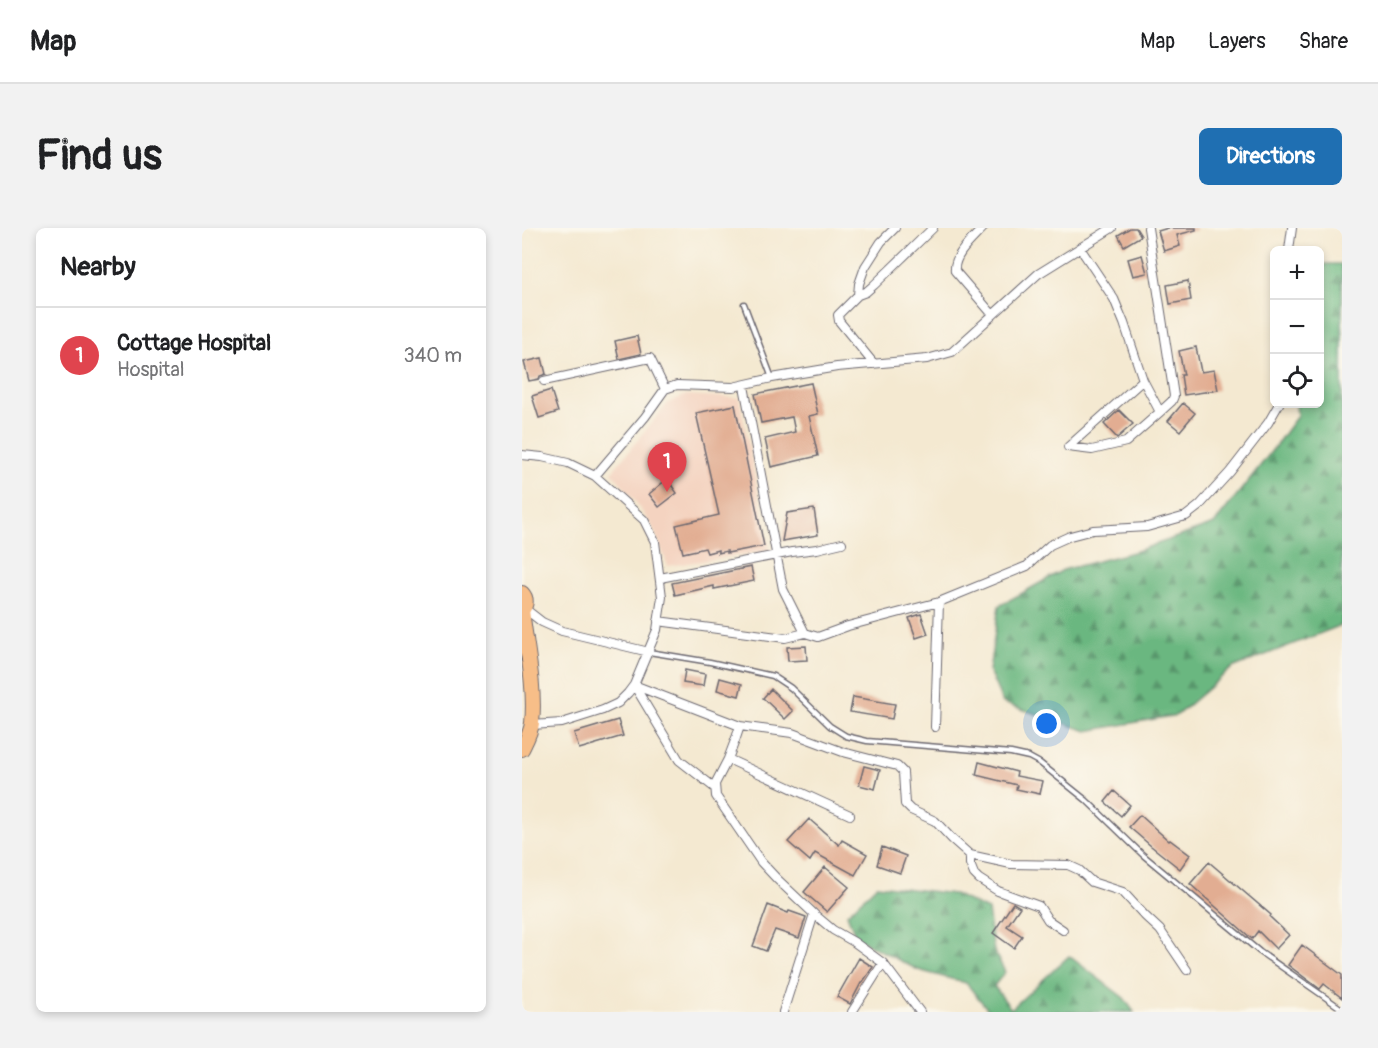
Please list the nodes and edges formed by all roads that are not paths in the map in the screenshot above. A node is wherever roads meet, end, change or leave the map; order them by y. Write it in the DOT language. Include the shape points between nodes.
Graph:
graph roads {
  1 [pos="895,228"];
  2 [pos="983,228"];
  3 [pos="1112,228"];
  4 [pos="1148,228"];
  5 [pos="1292,228"];
  6 [pos="930,229"];
  7 [pos="1290,246"];
  8 [pos="1080,248"];
  9 [pos="858,296"];
  10 [pos="744,304"];
  11 [pos="993,315"];
  12 [pos="874,364"];
  13 [pos="772,378"];
  14 [pos="1143,380"];
  15 [pos="544,381"];
  16 [pos="744,386"];
  17 [pos="665,389"];
  18 [pos="1277,408"];
  19 [pos="1160,412"];
  20 [pos="522,455"];
  21 [pos="595,476"];
  22 [pos="842,543"];
  23 [pos="777,556"];
  24 [pos="660,578"];
  25 [pos="522,593"];
  26 [pos="939,602"];
  27 [pos="523,609"];
  28 [pos="658,621"];
  29 [pos="805,633"];
  30 [pos="522,638"];
  31 [pos="648,652"];
  32 [pos="527,653"];
  33 [pos="634,685"];
  34 [pos="532,725"];
  35 [pos="740,726"];
  36 [pos="935,727"];
  37 [pos="522,749"];
  38 [pos="728,759"];
  39 [pos="715,788"];
  40 [pos="850,815"];
  41 [pos="970,855"];
  42 [pos="814,914"];
  43 [pos="1063,930"];
  44 [pos="883,963"];
  45 [pos="1187,970"];
  46 [pos="1342,1009"];
  47 [pos="783,1012"];
  48 [pos="852,1012"];
  49 [pos="920,1012"];
  1 -- 9 [label="street" via="865,267"];
  2 -- 11 [label="street" via="954,264 955,271"];
  3 -- 8 [label="street"];
  4 -- 19 [label="street" via="1174,388 1172,401"];
  5 -- 7 [label="street"];
  6 -- 9 [label="street"];
  8 -- 11 [label="street" via="1038,274"];
  8 -- 14 [label="street" via="1114,298"];
  9 -- 12 [label="street" via="838,318"];
  10 -- 13 [label="lane"];
  11 -- 12 [label="street" via="952,352 927,359"];
  12 -- 13 [label="street"];
  13 -- 16 [label="street"];
  14 -- 19 [label="street"];
  14 -- 19 [label="street" via="1068,447 1092,450 1126,442"];
  15 -- 17 [label="street" via="650,358"];
  16 -- 17 [label="street"];
  16 -- 23 [label="street"];
  17 -- 21 [label="street"];
  18 -- 26 [label="street" via="1230,472 1186,516 1147,527 1093,530 1070,536 1050,545 1027,566"];
  20 -- 21 [label="street" via="568,464"];
  21 -- 24 [label="street" via="644,520 655,542"];
  22 -- 23 [label="street"];
  23 -- 24 [label="street"];
  23 -- 29 [label="street" via="783,589"];
  24 -- 28 [label="street"];
  25 -- 27 [label="highway"];
  26 -- 29 [label="street" via="818,637"];
  26 -- 36 [label="street"];
  27 -- 31 [label="street" via="562,631"];
  27 -- 32 [label="highway"];
  28 -- 29 [label="street" via="785,638"];
  28 -- 31 [label="street"];
  30 -- 32 [label="highway"];
  31 -- 33 [label="street"];
  31 -- 46 [label="lane" via="772,676 846,736 1029,757 1086,800 1143,855 1260,952"];
  32 -- 34 [label="highway"];
  33 -- 34 [label="street" via="618,702 603,710 562,723"];
  33 -- 35 [label="street"];
  33 -- 39 [label="street" via="679,760"];
  34 -- 37 [label="highway"];
  35 -- 38 [label="street"];
  35 -- 41 [label="street" via="792,733 897,766 903,772 905,804 935,821"];
  38 -- 39 [label="street"];
  38 -- 40 [label="street"];
  39 -- 42 [label="street" via="716,796 761,862"];
  41 -- 43 [label="street" via="970,864 979,879 998,891 1040,906 1048,920"];
  41 -- 45 [label="street" via="1011,864 1068,865 1092,882 1123,892 1160,930"];
  42 -- 44 [label="street"];
  42 -- 47 [label="street"];
  44 -- 48 [label="street"];
  44 -- 49 [label="street"];
}
